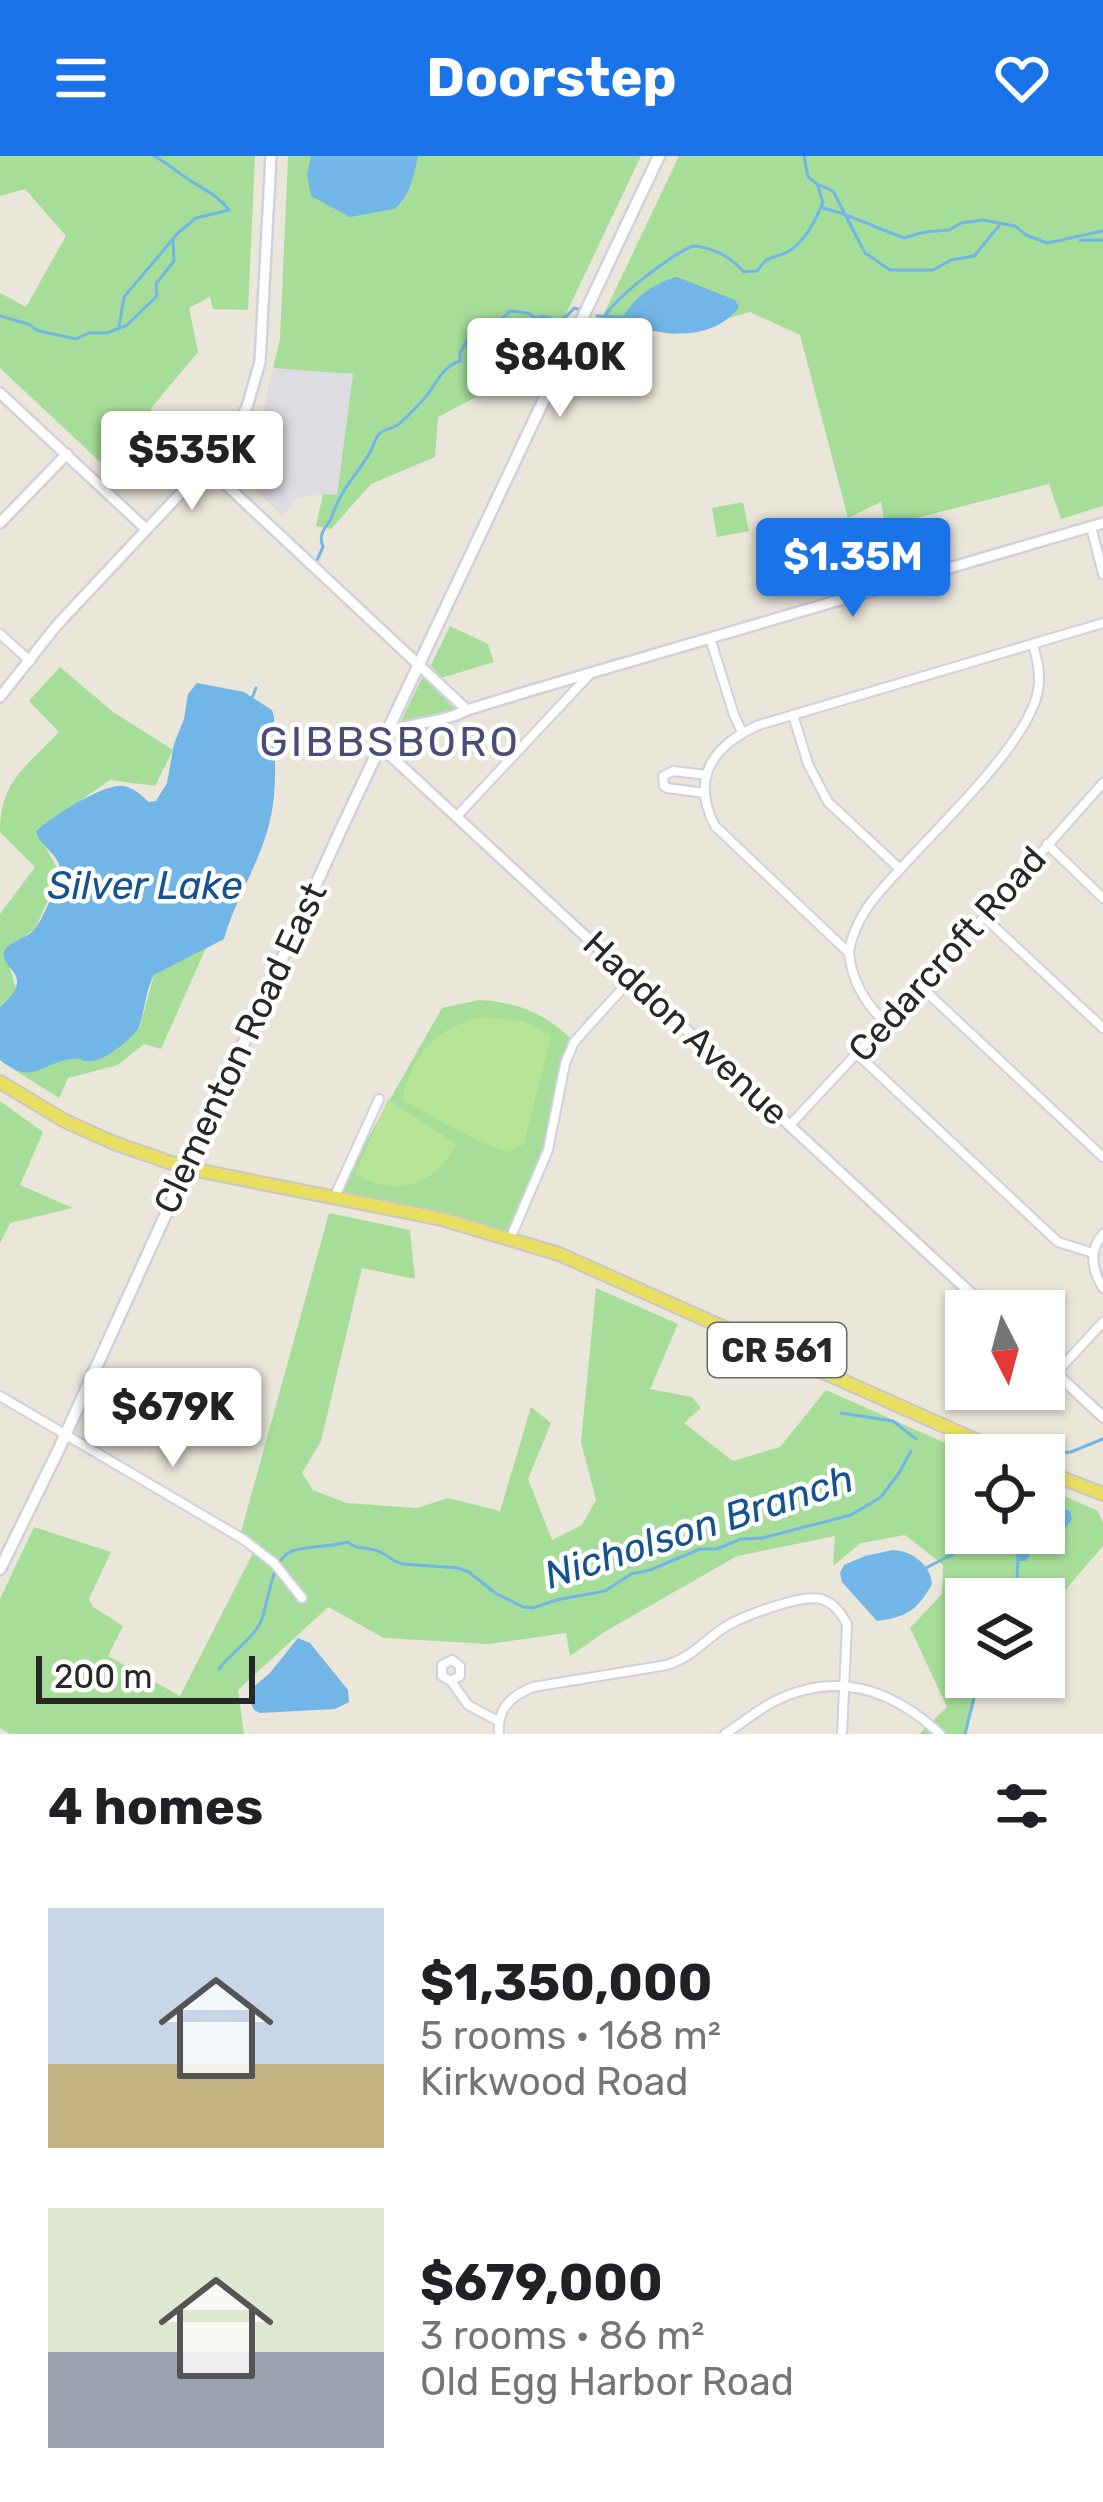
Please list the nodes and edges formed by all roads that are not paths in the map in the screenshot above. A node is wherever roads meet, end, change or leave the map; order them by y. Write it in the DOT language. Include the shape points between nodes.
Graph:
graph roads {
  1 [pos="271,156"];
  2 [pos="659,156"];
  3 [pos="0,393"];
  4 [pos="67,454"];
  5 [pos="206,467"];
  6 [pos="0,524"];
  7 [pos="1097,525"];
  8 [pos="146,529"];
  9 [pos="1103,574"];
  10 [pos="1103,623"];
  11 [pos="0,634"];
  12 [pos="710,638"];
  13 [pos="1033,644"];
  14 [pos="30,661"];
  15 [pos="419,665"];
  16 [pos="590,674"];
  17 [pos="0,698"];
  18 [pos="467,710"];
  19 [pos="793,715"];
  20 [pos="742,732"];
  21 [pos="387,733"];
  22 [pos="380,746"];
  23 [pos="706,775"];
  24 [pos="1103,783"];
  25 [pos="705,793"];
  26 [pos="457,816"];
  27 [pos="1046,844"];
  28 [pos="900,869"];
  29 [pos="1103,898"];
  30 [pos="984,917"];
  31 [pos="849,952"];
  32 [pos="631,979"];
  33 [pos="920,986"];
  34 [pos="885,1023"];
  35 [pos="1103,1028"];
  36 [pos="856,1053"];
  37 [pos="0,1082"];
  38 [pos="379,1099"];
  39 [pos="790,1125"];
  40 [pos="1103,1157"];
  41 [pos="186,1168"];
  42 [pos="335,1196"];
  43 [pos="1103,1234"];
  44 [pos="510,1239"];
  45 [pos="1093,1253"];
  46 [pos="1103,1288"];
  47 [pos="967,1290"];
  48 [pos="1103,1322"];
  49 [pos="1065,1363"];
  50 [pos="1065,1382"];
  51 [pos="0,1396"];
  52 [pos="1103,1418"];
  53 [pos="66,1433"];
  54 [pos="962,1434"];
  55 [pos="1065,1479"];
  56 [pos="1103,1494"];
  57 [pos="0,1569"];
  58 [pos="302,1598"];
  59 [pos="451,1681"];
  60 [pos="844,1687"];
  61 [pos="498,1720"];
  62 [pos="499,1734"];
  63 [pos="725,1734"];
  64 [pos="842,1734"];
  65 [pos="940,1734"];
  1 -- 5 [label="street" via="260,362 239,423"];
  2 -- 15 [label="main road, Clementon Road East"];
  3 -- 4 [label="street"];
  4 -- 6 [label="street"];
  4 -- 8 [label="street"];
  5 -- 8 [label="street"];
  5 -- 15 [label="street"];
  7 -- 9 [label="street"];
  7 -- 12 [label="street"];
  8 -- 14 [label="street"];
  10 -- 13 [label="street"];
  11 -- 14 [label="street"];
  12 -- 16 [label="street"];
  12 -- 20 [label="street"];
  13 -- 19 [label="street"];
  13 -- 28 [label="street" via="1038,688 1028,720"];
  14 -- 17 [label="street"];
  15 -- 18 [label="street"];
  15 -- 21 [label="main road, Clementon Road East"];
  16 -- 18 [label="street"];
  16 -- 26 [label="street"];
  18 -- 21 [label="street"];
  19 -- 20 [label="street"];
  19 -- 28 [label="street" via="828,802"];
  20 -- 23 [label="street" via="721,747"];
  21 -- 22 [label="main road, Clementon Road East"];
  22 -- 26 [label="street, Haddon Avenue"];
  22 -- 41 [label="main road, Clementon Road East"];
  23 -- 25 [label="street"];
  23 -- 25 [label="street" via="663,776 668,788"];
  24 -- 27 [label="street, Cedarcroft Road"];
  25 -- 31 [label="street" via="715,826"];
  26 -- 32 [label="street, Haddon Avenue"];
  27 -- 29 [label="street"];
  27 -- 30 [label="street, Cedarcroft Road"];
  28 -- 31 [label="street" via="863,910"];
  30 -- 33 [label="street, Cedarcroft Road"];
  30 -- 35 [label="street"];
  31 -- 34 [label="street" via="861,994"];
  32 -- 39 [label="street, Haddon Avenue"];
  32 -- 44 [label="street" via="574,1042 548,1150"];
  33 -- 34 [label="street, Cedarcroft Road"];
  33 -- 40 [label="street"];
  34 -- 36 [label="street, Cedarcroft Road"];
  36 -- 39 [label="street, Cedarcroft Road"];
  36 -- 45 [label="street" via="1058,1243"];
  37 -- 41 [label="main road, CR 561" via="65,1121"];
  38 -- 42 [label="street"];
  39 -- 47 [label="street, Haddon Avenue"];
  41 -- 42 [label="main road, CR 561"];
  41 -- 53 [label="main road, Clementon Road East"];
  42 -- 44 [label="main road, CR 561"];
  43 -- 45 [label="street"];
  44 -- 54 [label="main road, CR 561"];
  45 -- 46 [label="street"];
  48 -- 49 [label="street"];
  50 -- 52 [label="street"];
  51 -- 53 [label="street"];
  53 -- 57 [label="main road, Clementon Road East"];
  53 -- 58 [label="street" via="247,1541"];
  55 -- 56 [label="main road"];
  59 -- 61 [label="street" via="468,1705"];
  60 -- 61 [label="street" via="848,1624 822,1599 805,1598 738,1620 683,1660 515,1694"];
  60 -- 63 [label="street" via="793,1694"];
  60 -- 64 [label="street"];
  60 -- 65 [label="street" via="897,1700"];
  61 -- 62 [label="street"];
}
